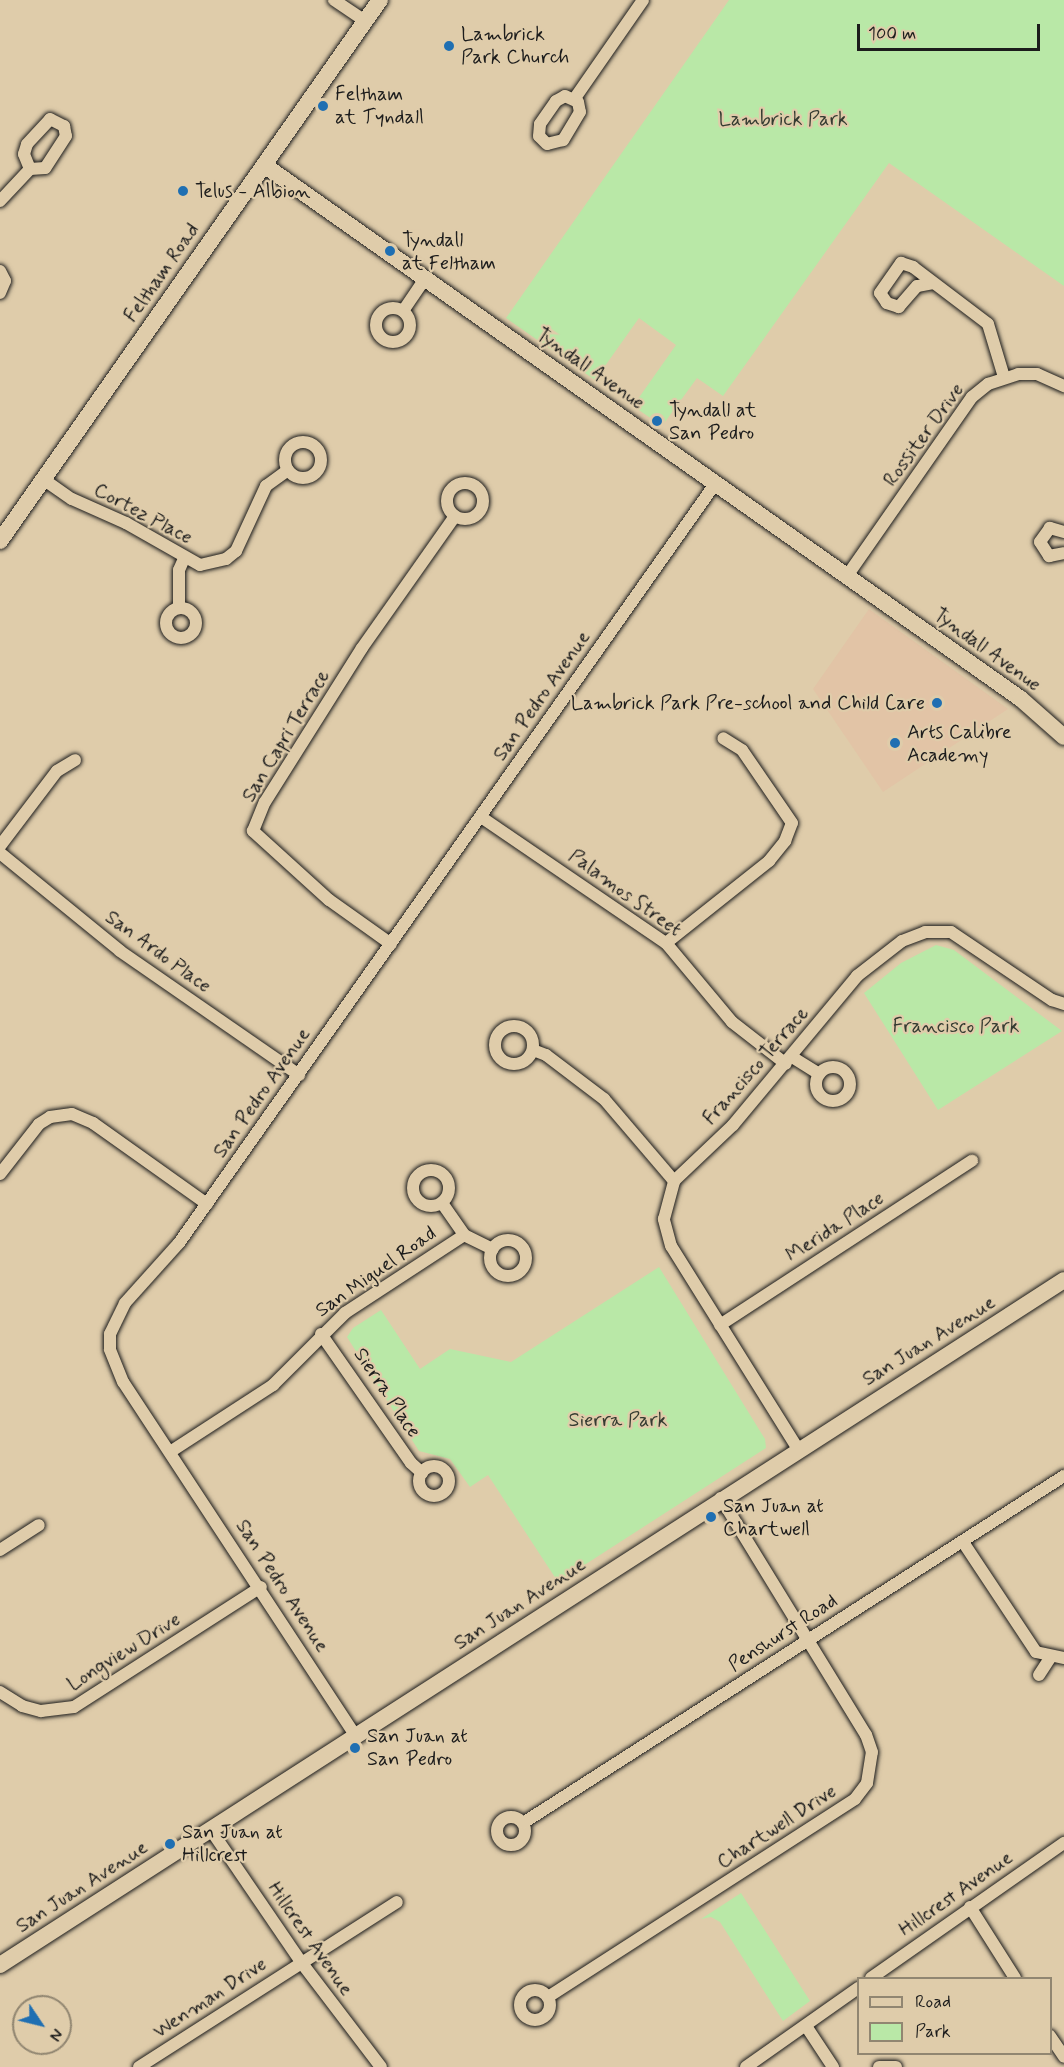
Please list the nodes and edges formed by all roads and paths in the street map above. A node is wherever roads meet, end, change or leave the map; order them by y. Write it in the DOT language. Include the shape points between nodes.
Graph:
graph roads {
  1 [pos="334,0"];
  2 [pos="380,0"];
  3 [pos="643,0"];
  4 [pos="365,21"];
  5 [pos="575,98"];
  6 [pos="264,165"];
  7 [pos="30,169"];
  8 [pos="0,201"];
  9 [pos="0,271"];
  10 [pos="426,277"];
  11 [pos="933,283"];
  12 [pos="0,293"];
  13 [pos="403,311"];
  14 [pos="1004,377"];
  15 [pos="1064,386"];
  16 [pos="288,470"];
  17 [pos="43,479"];
  18 [pos="715,484"];
  19 [pos="455,516"];
  20 [pos="1064,531"];
  21 [pos="0,540"];
  22 [pos="1064,553"];
  23 [pos="184,559"];
  24 [pos="847,576"];
  25 [pos="179,608"];
  26 [pos="1064,736"];
  27 [pos="723,738"];
  28 [pos="75,760"];
  29 [pos="481,817"];
  30 [pos="0,846"];
  31 [pos="0,853"];
  32 [pos="666,943"];
  33 [pos="391,944"];
  34 [pos="1064,1004"];
  35 [pos="533,1050"];
  36 [pos="789,1060"];
  37 [pos="819,1074"];
  38 [pos="299,1075"];
  39 [pos="972,1161"];
  40 [pos="0,1174"];
  41 [pos="674,1181"];
  42 [pos="442,1203"];
  43 [pos="207,1204"];
  44 [pos="464,1234"];
  45 [pos="493,1249"];
  46 [pos="1064,1280"];
  47 [pos="720,1325"];
  48 [pos="321,1334"];
  49 [pos="798,1449"];
  50 [pos="170,1452"];
  51 [pos="422,1473"];
  52 [pos="1064,1476"];
  53 [pos="721,1498"];
  54 [pos="39,1525"];
  55 [pos="963,1542"];
  56 [pos="0,1550"];
  57 [pos="261,1587"];
  58 [pos="809,1640"];
  59 [pos="1050,1658"];
  60 [pos="1064,1658"];
  61 [pos="1039,1675"];
  62 [pos="2,1699"];
  63 [pos="355,1735"];
  64 [pos="523,1823"];
  65 [pos="211,1830"];
  66 [pos="1064,1843"];
  67 [pos="397,1902"];
  68 [pos="970,1907"];
  69 [pos="301,1962"];
  70 [pos="0,1965"];
  71 [pos="872,1977"];
  72 [pos="1014,1977"];
  73 [pos="857,1989"];
  74 [pos="549,1997"];
  75 [pos="806,2026"];
  76 [pos="1052,2039"];
  77 [pos="1064,2057"];
  78 [pos="139,2067"];
  79 [pos="381,2067"];
  80 [pos="746,2067"];
  81 [pos="833,2067"];
  82 [pos="879,2067"];
  83 [pos="896,2067"];
  1 -- 4 [label="street"];
  2 -- 4 [label="street, Feltham Road"];
  3 -- 5 [label="street"];
  4 -- 6 [label="street, Feltham Road"];
  6 -- 10 [label="street, Tyndall Avenue"];
  6 -- 17 [label="street, Feltham Road"];
  7 -- 8 [label="street"];
  9 -- 12 [label="street" via="5,280"];
  10 -- 13 [label="street"];
  10 -- 18 [label="street, Tyndall Avenue"];
  11 -- 14 [label="street" via="988,324"];
  14 -- 15 [label="street, Rossiter Drive" via="1036,374"];
  14 -- 24 [label="street, Rossiter Drive" via="972,397"];
  16 -- 23 [label="street, Cortez Place" via="266,486 236,551 213,564 200,565"];
  17 -- 21 [label="street, Feltham Road"];
  17 -- 23 [label="street, Cortez Place" via="72,499 126,523"];
  18 -- 24 [label="street, Tyndall Avenue"];
  18 -- 29 [label="street, San Pedro Avenue"];
  19 -- 33 [label="street, San Capri Terrace" via="362,648 266,802 253,831 329,900"];
  20 -- 22 [label="street" via="1046,530 1040,542 1049,556"];
  23 -- 25 [label="street" via="179,570"];
  24 -- 26 [label="street, Tyndall Avenue" via="1021,699"];
  27 -- 32 [label="street" via="742,750 792,823 785,841 769,861"];
  28 -- 30 [label="street" via="57,771"];
  29 -- 32 [label="street, Palamos Street"];
  29 -- 33 [label="street, San Pedro Avenue"];
  31 -- 38 [label="street, San Ardo Place" via="120,951"];
  32 -- 36 [label="street, Palamos Street" via="732,1022"];
  33 -- 38 [label="street, San Pedro Avenue"];
  34 -- 36 [label="street, Francisco Terrace" via="1052,1000 951,932 925,932 902,941 857,976"];
  35 -- 41 [label="street" via="604,1099"];
  36 -- 37 [label="street, Palamos Street"];
  36 -- 41 [label="street, Francisco Terrace" via="734,1125"];
  38 -- 43 [label="street, San Pedro Avenue"];
  39 -- 47 [label="street, Merida Place"];
  40 -- 43 [label="street" via="39,1124 50,1117 72,1114 93,1124"];
  41 -- 47 [label="street, Francisco Terrace" via="665,1204 665,1233"];
  42 -- 44 [label="street"];
  43 -- 50 [label="street, San Pedro Avenue" via="160,1266 125,1303 110,1334 116,1368"];
  44 -- 45 [label="street"];
  44 -- 48 [label="street, San Miguel Road" via="345,1313"];
  46 -- 49 [label="street, San Juan Avenue"];
  47 -- 49 [label="street, Francisco Terrace"];
  48 -- 50 [label="street, San Miguel Road" via="273,1385"];
  48 -- 51 [label="street, Sierra Place" via="411,1463"];
  49 -- 53 [label="street, San Juan Avenue"];
  50 -- 57 [label="street, San Pedro Avenue"];
  52 -- 55 [label="street, Penshurst Road"];
  53 -- 58 [label="street, Chartwell Drive"];
  53 -- 63 [label="street, San Juan Avenue"];
  54 -- 56 [label="street"];
  55 -- 58 [label="street, Penshurst Road"];
  55 -- 59 [label="street" via="1036,1652"];
  57 -- 62 [label="street, Longview Drive" via="74,1707 41,1711"];
  57 -- 63 [label="street, San Pedro Avenue"];
  58 -- 64 [label="street, Penshurst Road"];
  58 -- 74 [label="street, Chartwell Drive" via="866,1735 872,1752 867,1783 855,1800"];
  59 -- 60 [label="street"];
  59 -- 61 [label="street"];
  63 -- 65 [label="street, San Juan Avenue"];
  65 -- 69 [label="street, Hillcrest Avenue"];
  65 -- 70 [label="street, San Juan Avenue"];
  66 -- 68 [label="street, Hillcrest Avenue"];
  67 -- 69 [label="street, Wenman Drive"];
  68 -- 71 [label="street, Hillcrest Avenue"];
  68 -- 72 [label="street"];
  69 -- 78 [label="street, Wenman Drive"];
  69 -- 79 [label="street, Hillcrest Avenue"];
  73 -- 75 [label="street"];
  75 -- 80 [label="street"];
  75 -- 81 [label="street"];
  76 -- 77 [label="street"];
  82 -- 83 [label="street"];
}
